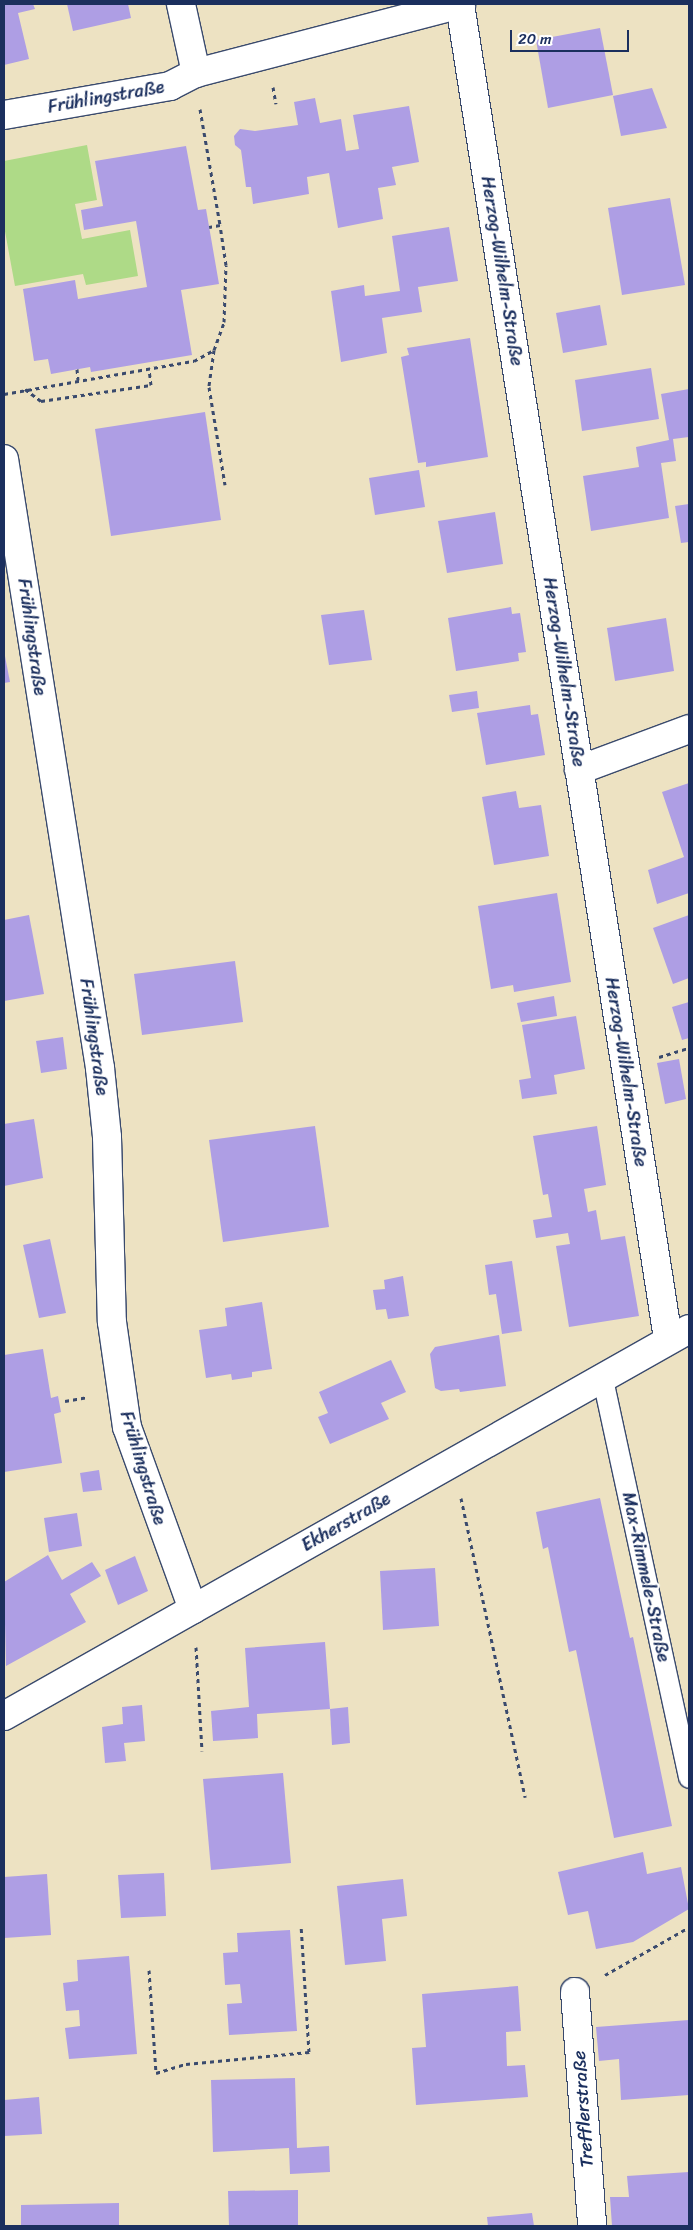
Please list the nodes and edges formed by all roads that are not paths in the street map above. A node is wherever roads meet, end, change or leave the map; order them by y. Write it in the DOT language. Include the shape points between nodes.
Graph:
graph roads {
  1 [pos="181,4"];
  2 [pos="461,4"];
  3 [pos="196,72"];
  4 [pos="4,115"];
  5 [pos="4,459"];
  6 [pos="689,729"];
  7 [pos="579,770"];
  8 [pos="679,1334"];
  9 [pos="602,1375"];
  10 [pos="194,1609"];
  11 [pos="4,1716"];
  12 [pos="689,1778"];
  13 [pos="575,1992"];
  14 [pos="592,2226"];
  1 -- 3 [label="street"];
  2 -- 3 [label="street, Herzog-Wilhelm-Straße"];
  2 -- 7 [label="street, Herzog-Wilhelm-Straße"];
  3 -- 4 [label="street, Frühlingstraße" via="170,86"];
  5 -- 10 [label="street, Frühlingstraße" via="100,1068 107,1137 112,1322 127,1427"];
  6 -- 7 [label="street"];
  7 -- 8 [label="street, Herzog-Wilhelm-Straße"];
  8 -- 9 [label="street, Ekherstraße"];
  9 -- 10 [label="street, Ekherstraße"];
  9 -- 12 [label="lane, Max-Rimmele-Straße"];
  10 -- 11 [label="street, Ekherstraße"];
  13 -- 14 [label="street, Trefflerstraße"];
}
